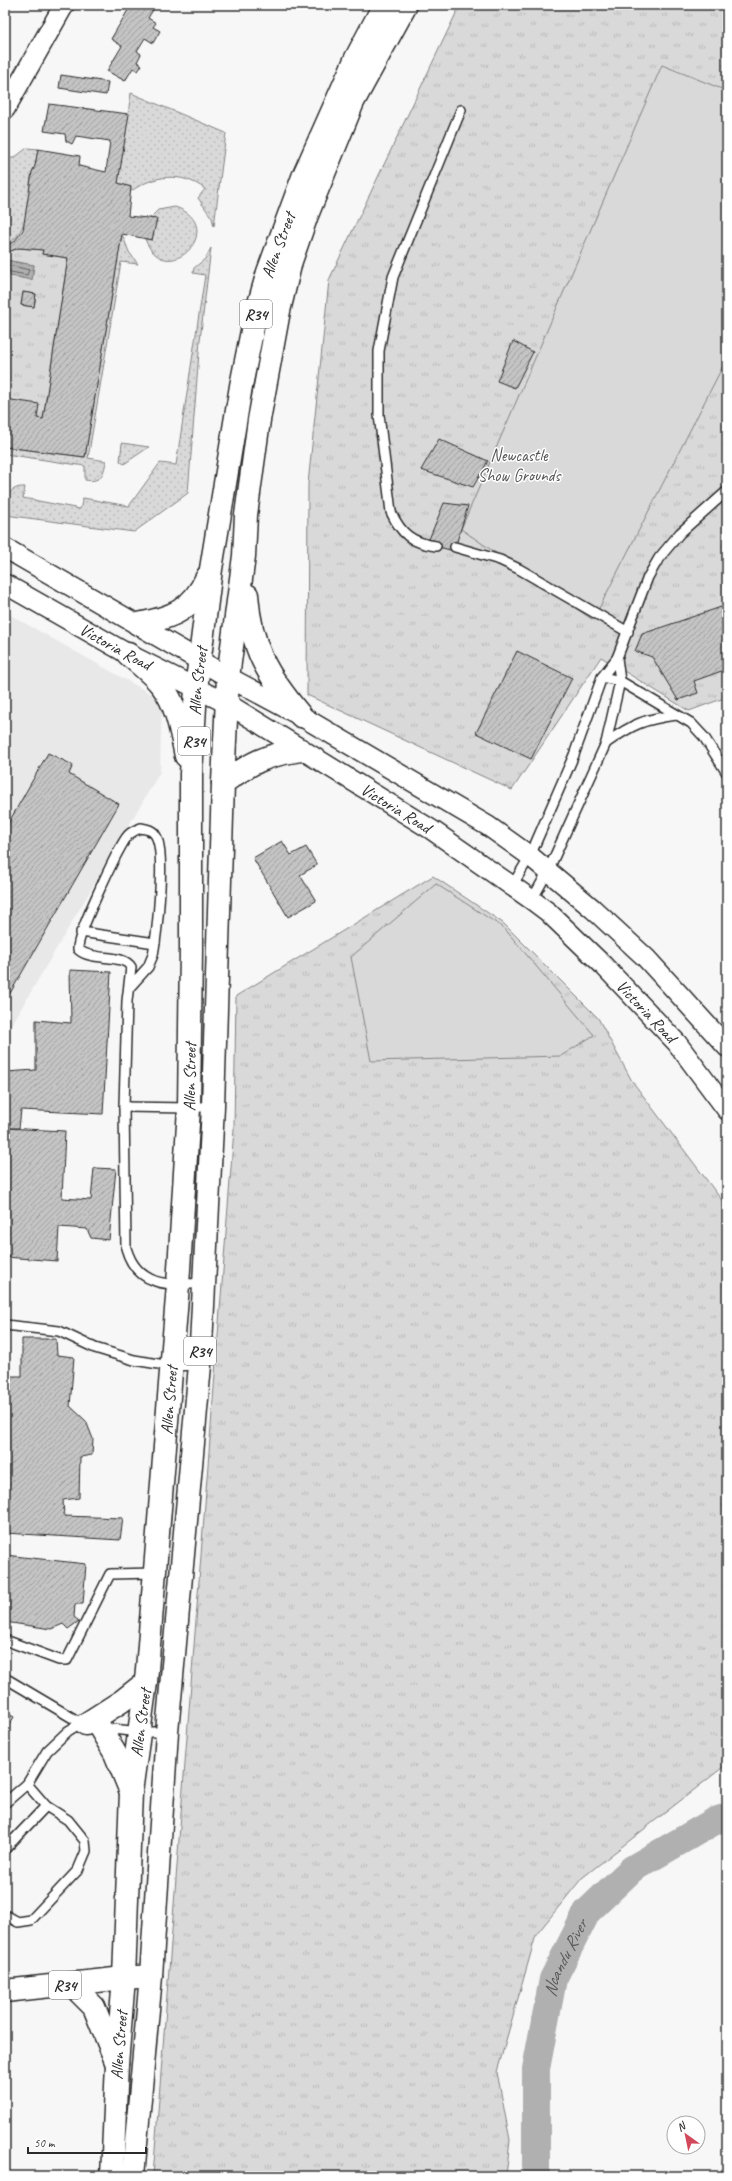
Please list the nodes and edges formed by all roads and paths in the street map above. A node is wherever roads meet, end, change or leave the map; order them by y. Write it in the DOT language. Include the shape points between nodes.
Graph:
graph roads {
  1 [pos="64,5"];
  2 [pos="384,5"];
  3 [pos="406,5"];
  4 [pos="5,109"];
  5 [pos="462,110"];
  6 [pos="727,491"];
  7 [pos="436,546"];
  8 [pos="455,547"];
  9 [pos="5,548"];
  10 [pos="244,556"];
  11 [pos="211,570"];
  12 [pos="9,587"];
  13 [pos="138,624"];
  14 [pos="628,632"];
  15 [pos="128,654"];
  16 [pos="617,658"];
  17 [pos="200,660"];
  18 [pos="228,677"];
  19 [pos="602,677"];
  20 [pos="620,681"];
  21 [pos="196,689"];
  22 [pos="228,704"];
  23 [pos="677,715"];
  24 [pos="301,716"];
  25 [pos="606,743"];
  26 [pos="301,750"];
  27 [pos="727,773"];
  28 [pos="191,774"];
  29 [pos="223,783"];
  30 [pos="530,856"];
  31 [pos="548,871"];
  32 [pos="512,886"];
  33 [pos="532,900"];
  34 [pos="82,932"];
  35 [pos="156,943"];
  36 [pos="129,988"];
  37 [pos="727,1047"];
  38 [pos="213,1106"];
  39 [pos="124,1107"];
  40 [pos="189,1108"];
  41 [pos="727,1110"];
  42 [pos="204,1283"];
  43 [pos="178,1285"];
  44 [pos="5,1325"];
  45 [pos="200,1365"];
  46 [pos="171,1366"];
  47 [pos="161,1497"];
  48 [pos="188,1499"];
  49 [pos="155,1573"];
  50 [pos="5,1640"];
  51 [pos="6,1680"];
  52 [pos="146,1682"];
  53 [pos="89,1725"];
  54 [pos="140,1732"];
  55 [pos="167,1732"];
  56 [pos="27,1784"];
  57 [pos="131,1792"];
  58 [pos="9,1795"];
  59 [pos="5,1803"];
  60 [pos="46,1806"];
  61 [pos="5,1849"];
  62 [pos="5,1915"];
  63 [pos="151,1976"];
  64 [pos="124,1978"];
  65 [pos="71,1984"];
  66 [pos="5,1991"];
  67 [pos="117,2064"];
  68 [pos="112,2176"];
  69 [pos="133,2176"];
  1 -- 4 [label="street"];
  2 -- 11 [label="main road, Allen Street / R34" via="356,58 303,177 268,272 254,321 241,386"];
  3 -- 10 [label="main road, Allen Street / R34" via="354,102 307,215 291,261 259,420 246,515"];
  5 -- 7 [label="lane" via="393,277 379,351 379,415 391,512 396,524 411,539 421,544"];
  6 -- 14 [label="lane" via="680,533 659,558 648,577"];
  8 -- 14 [label="lane" via="500,560 519,569"];
  9 -- 13 [label="street, Victoria Road"];
  10 -- 18 [label="main road, Allen Street / R34"];
  10 -- 24 [label="main road" via="249,619 257,649 279,688"];
  11 -- 13 [label="main road" via="196,597 178,613 161,620"];
  11 -- 17 [label="main road, Allen Street / R34"];
  12 -- 15 [label="street, Victoria Road"];
  13 -- 17 [label="street, Victoria Road"];
  14 -- 16 [label="lane"];
  15 -- 21 [label="street, Victoria Road"];
  15 -- 28 [label="main road" via="162,685 171,701"];
  16 -- 19 [label="lane"];
  16 -- 20 [label="lane"];
  17 -- 18 [label="street, Victoria Road"];
  17 -- 21 [label="main road, Allen Street / R34"];
  18 -- 22 [label="main road, Allen Street / R34"];
  18 -- 24 [label="street, Victoria Road"];
  19 -- 20 [label="lane"];
  19 -- 30 [label="lane" via="574,755"];
  20 -- 23 [label="lane"];
  20 -- 25 [label="lane"];
  21 -- 22 [label="street, Victoria Road"];
  21 -- 28 [label="main road, Allen Street / R34"];
  22 -- 26 [label="street, Victoria Road"];
  22 -- 29 [label="main road, Allen Street / R34"];
  23 -- 25 [label="lane" via="629,726"];
  23 -- 27 [label="lane" via="691,723 704,737"];
  24 -- 30 [label="street, Victoria Road" via="488,826"];
  25 -- 31 [label="lane"];
  26 -- 29 [label="main road" via="257,760"];
  26 -- 32 [label="street, Victoria Road" via="432,830"];
  28 -- 40 [label="main road, Allen Street / R34"];
  29 -- 38 [label="main road, Allen Street / R34"];
  30 -- 31 [label="street, Victoria Road"];
  30 -- 32 [label="lane"];
  31 -- 33 [label="lane"];
  31 -- 37 [label="street, Victoria Road" via="646,958"];
  32 -- 33 [label="street, Victoria Road"];
  33 -- 41 [label="street, Victoria Road" via="603,965 677,1043"];
  34 -- 35 [label="lane"];
  34 -- 35 [label="lane" via="126,838 141,828 155,834 160,861"];
  34 -- 36 [label="lane" via="78,943 78,949 82,952 129,964"];
  35 -- 36 [label="lane" via="148,967"];
  36 -- 39 [label="lane"];
  38 -- 40 [label="lane"];
  38 -- 42 [label="main road, Allen Street / R34"];
  39 -- 40 [label="lane"];
  39 -- 43 [label="lane" via="128,1255 144,1278"];
  40 -- 43 [label="main road, Allen Street / R34"];
  42 -- 43 [label="lane"];
  42 -- 45 [label="main road, Allen Street / R34"];
  43 -- 46 [label="main road, Allen Street / R34"];
  44 -- 46 [label="lane" via="59,1332 119,1356"];
  45 -- 46 [label="lane"];
  45 -- 48 [label="main road, Allen Street / R34"];
  46 -- 47 [label="main road, Allen Street / R34"];
  47 -- 48 [label="main road"];
  47 -- 49 [label="main road, Allen Street / R34"];
  48 -- 55 [label="main road, Allen Street / R34"];
  49 -- 50 [label="lane" via="110,1574 68,1660 59,1660"];
  49 -- 52 [label="main road, Allen Street / R34"];
  51 -- 53 [label="lane"];
  52 -- 53 [label="main road"];
  52 -- 54 [label="main road, Allen Street / R34"];
  53 -- 54 [label="lane"];
  53 -- 56 [label="lane" via="68,1731 47,1751"];
  53 -- 57 [label="main road" via="115,1753"];
  54 -- 55 [label="lane"];
  54 -- 57 [label="main road, Allen Street / R34"];
  55 -- 63 [label="main road, Allen Street / R34"];
  56 -- 58 [label="lane"];
  56 -- 60 [label="lane"];
  57 -- 64 [label="main road, Allen Street / R34"];
  58 -- 59 [label="lane"];
  60 -- 61 [label="lane"];
  60 -- 62 [label="lane" via="68,1820 85,1842 86,1851 78,1870 31,1920 18,1922"];
  63 -- 64 [label="main road, R34"];
  63 -- 69 [label="main road, Allen Street"];
  64 -- 65 [label="main road, R34"];
  64 -- 67 [label="main road, Allen Street"];
  65 -- 66 [label="main road, R34"];
  65 -- 67 [label="main road" via="94,2007"];
  67 -- 68 [label="main road, Allen Street"];
}
